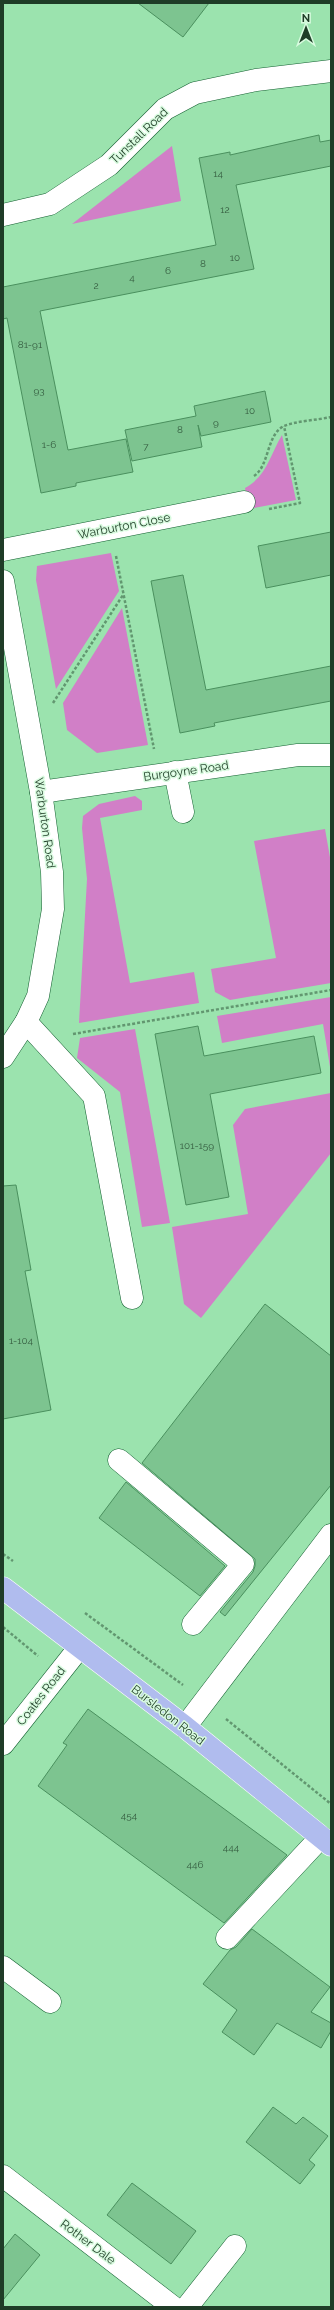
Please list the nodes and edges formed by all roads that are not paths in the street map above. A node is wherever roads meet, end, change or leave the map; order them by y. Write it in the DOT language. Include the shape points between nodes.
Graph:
graph roads {
  1 [pos="331,71"];
  2 [pos="3,215"];
  3 [pos="244,502"];
  4 [pos="3,550"];
  5 [pos="3,582"];
  6 [pos="10,650"];
  7 [pos="331,755"];
  8 [pos="167,773"];
  9 [pos="41,792"];
  10 [pos="183,812"];
  11 [pos="26,1022"];
  12 [pos="3,1058"];
  13 [pos="132,1298"];
  14 [pos="119,1460"];
  15 [pos="331,1535"];
  16 [pos="4,1590"];
  17 [pos="193,1624"];
  18 [pos="79,1648"];
  19 [pos="185,1727"];
  20 [pos="3,1744"];
  21 [pos="326,1841"];
  22 [pos="227,1938"];
  23 [pos="3,1967"];
  24 [pos="50,2002"];
  25 [pos="3,2176"];
  26 [pos="235,2246"];
  27 [pos="173,2307"];
  28 [pos="187,2307"];
  1 -- 2 [label="street, Tunstall Road" via="256,80 195,93 165,109 109,165 50,204"];
  3 -- 4 [label="street, Warburton Close"];
  5 -- 6 [label="street, Warburton Road"];
  6 -- 9 [label="street, Warburton Road" via="32,736"];
  7 -- 8 [label="street, Burgoyne Road" via="298,755"];
  8 -- 9 [label="street, Burgoyne Road"];
  8 -- 10 [label="street"];
  9 -- 11 [label="street, Warburton Road" via="52,872 53,909 38,996"];
  11 -- 12 [label="street, Warburton Road"];
  11 -- 13 [label="street" via="94,1096"];
  14 -- 17 [label="street" via="243,1564"];
  15 -- 19 [label="street" via="203,1700"];
  16 -- 18 [label="main road, Bursledon Road"];
  18 -- 19 [label="main road, Bursledon Road"];
  18 -- 20 [label="street, Coates Road"];
  19 -- 21 [label="main road, Bursledon Road"];
  21 -- 22 [label="street"];
  23 -- 24 [label="street"];
  25 -- 27 [label="street, Rother Dale"];
  26 -- 28 [label="street"];
}
